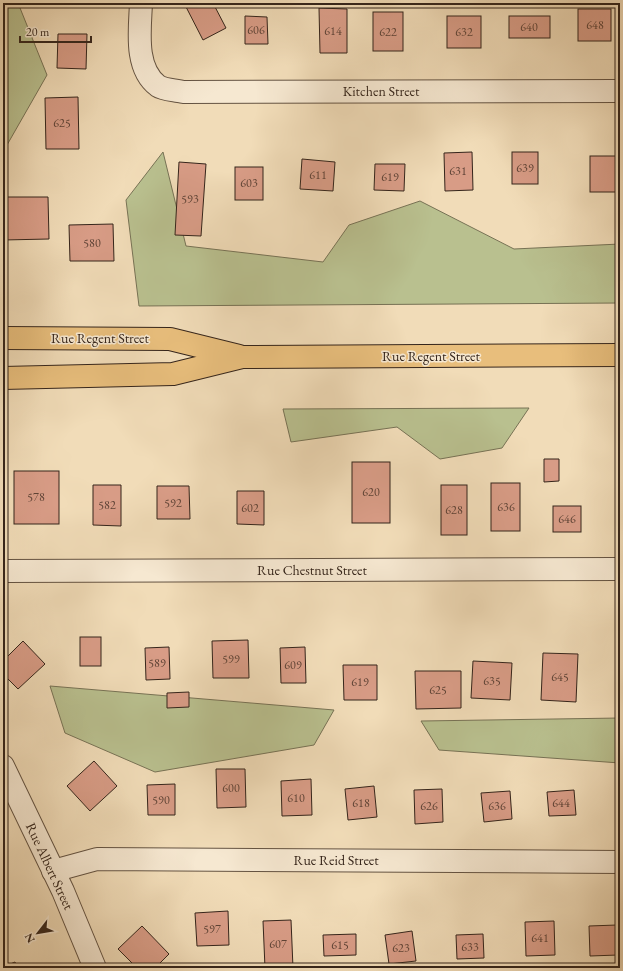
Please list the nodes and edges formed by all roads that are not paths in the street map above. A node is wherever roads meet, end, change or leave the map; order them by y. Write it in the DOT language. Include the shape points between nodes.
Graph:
graph roads {
  1 [pos="140,3"];
  2 [pos="620,91"];
  3 [pos="3,338"];
  4 [pos="620,355"];
  5 [pos="242,357"];
  6 [pos="3,378"];
  7 [pos="620,569"];
  8 [pos="3,571"];
  9 [pos="3,766"];
  10 [pos="620,862"];
  11 [pos="53,871"];
  12 [pos="95,968"];
  1 -- 2 [label="street, Kitchen Street" via="140,52 148,76 160,87 183,92"];
  3 -- 5 [label="main road, Rue Regent Street" via="170,339"];
  4 -- 5 [label="main road, Rue Regent Street"];
  5 -- 6 [label="main road, Rue Regent Street" via="173,374"];
  7 -- 8 [label="street, Rue Chestnut Street"];
  9 -- 11 [label="street, Rue Albert Street"];
  10 -- 11 [label="street, Rue Reid Street" via="97,859"];
  11 -- 12 [label="street, Rue Albert Street"];
}
